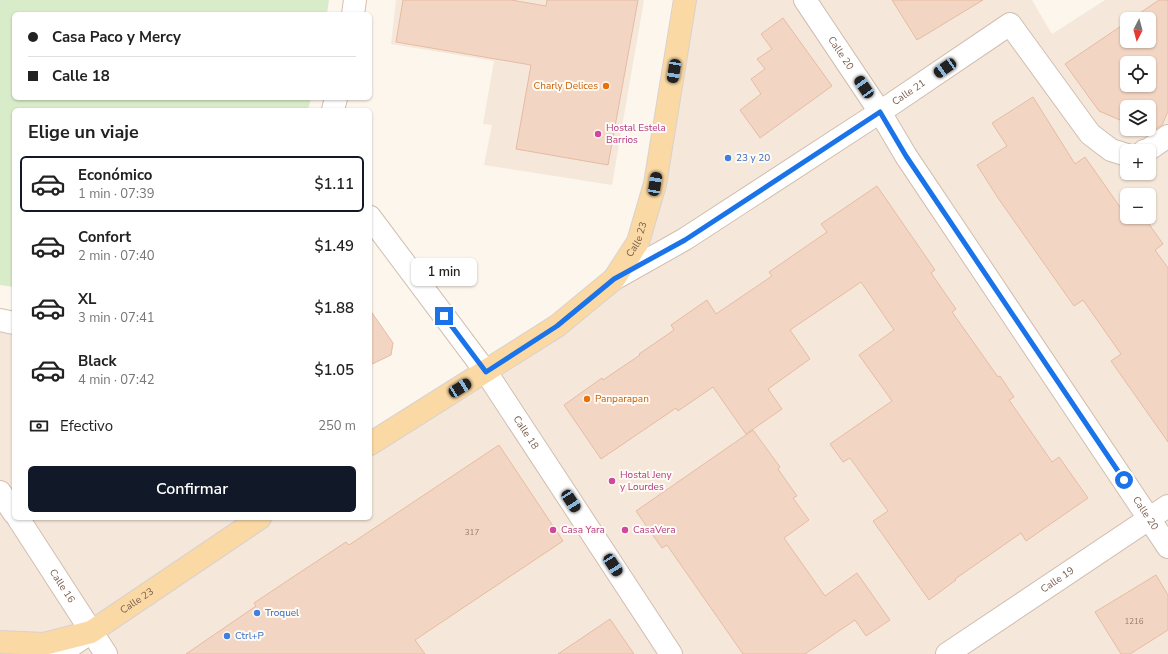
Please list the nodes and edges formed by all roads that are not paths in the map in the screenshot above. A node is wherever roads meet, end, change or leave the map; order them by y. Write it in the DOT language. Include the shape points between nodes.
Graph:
graph roads {
  1 [pos="356,0"];
  2 [pos="685,0"];
  3 [pos="805,0"];
  4 [pos="353,12"];
  5 [pos="880,112"];
  6 [pos="1168,136"];
  7 [pos="1155,144"];
  8 [pos="1120,153"];
  9 [pos="372,220"];
  10 [pos="372,240"];
  11 [pos="400,256"];
  12 [pos="614,279"];
  13 [pos="0,320"];
  14 [pos="12,323"];
  15 [pos="486,372"];
  16 [pos="372,443"];
  17 [pos="0,492"];
  18 [pos="1168,506"];
  19 [pos="12,510"];
  20 [pos="1150,518"];
  21 [pos="19,520"];
  22 [pos="257,520"];
  23 [pos="1168,547"];
  24 [pos="91,632"];
  25 [pos="0,642"];
  26 [pos="59,654"];
  27 [pos="106,654"];
  28 [pos="671,654"];
  29 [pos="947,654"];
  1 -- 4 [label="street"];
  2 -- 12 [label="main road, Calle 23" via="655,184 638,242"];
  3 -- 5 [label="street, Calle 20"];
  5 -- 8 [label="street, Calle 21" via="1010,24 1090,134 1111,150"];
  5 -- 12 [label="street, Calle 21" via="685,240"];
  5 -- 20 [label="street, Calle 20" via="906,156"];
  6 -- 7 [label="street"];
  9 -- 11 [label="street, Calle 18"];
  10 -- 11 [label="street"];
  11 -- 15 [label="street, Calle 18"];
  12 -- 15 [label="main road, Calle 23" via="557,326"];
  13 -- 14 [label="street"];
  15 -- 16 [label="main road, Calle 23"];
  15 -- 28 [label="street, Calle 18"];
  17 -- 19 [label="street"];
  18 -- 20 [label="street, Calle 19"];
  20 -- 23 [label="street, Calle 20"];
  20 -- 29 [label="street, Calle 19"];
  21 -- 24 [label="street, Calle 16"];
  22 -- 24 [label="main road, Calle 23"];
  24 -- 25 [label="main road, Calle 23" via="44,644"];
  24 -- 26 [label="street"];
  24 -- 27 [label="street, Calle 16"];
}
